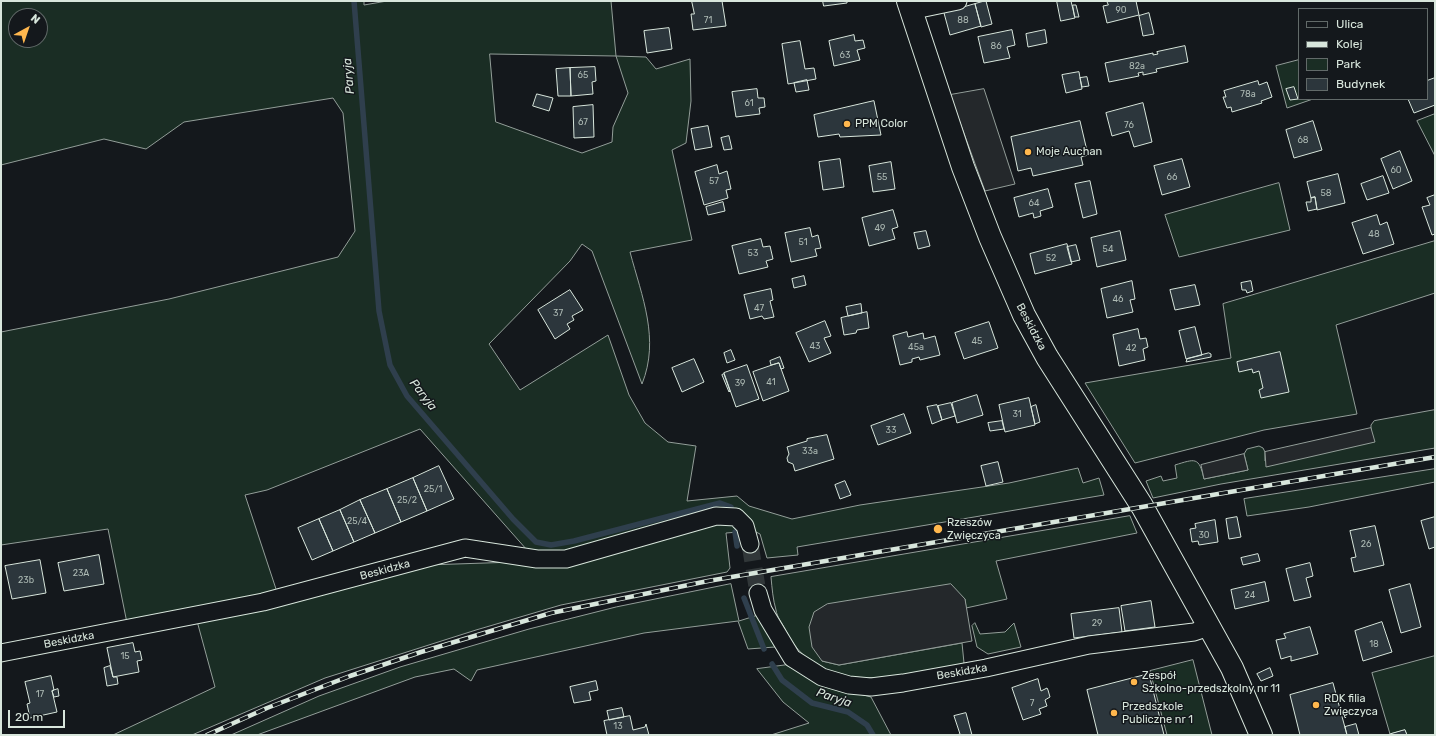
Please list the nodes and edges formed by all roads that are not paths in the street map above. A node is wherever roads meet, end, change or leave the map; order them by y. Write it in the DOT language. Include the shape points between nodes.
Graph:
graph roads {
  1 [pos="958,1"];
  2 [pos="909,6"];
  3 [pos="750,544"];
  4 [pos="758,594"];
  5 [pos="1209,627"];
  6 [pos="1,653"];
  7 [pos="1261,735"];
  1 -- 2 [label="street"];
  2 -- 5 [label="street, Beskidzka" via="962,167 1024,315 1047,357 1124,477"];
  3 -- 6 [label="street, Beskidzka" via="745,526 736,517 716,516 566,559 537,559 465,548 263,602"];
  4 -- 5 [label="street, Beskidzka" via="762,610 792,658 822,677 849,685 871,687 986,668 1089,645 1194,632"];
  5 -- 7 [label="street, Beskidzka" via="1248,702"];
}
